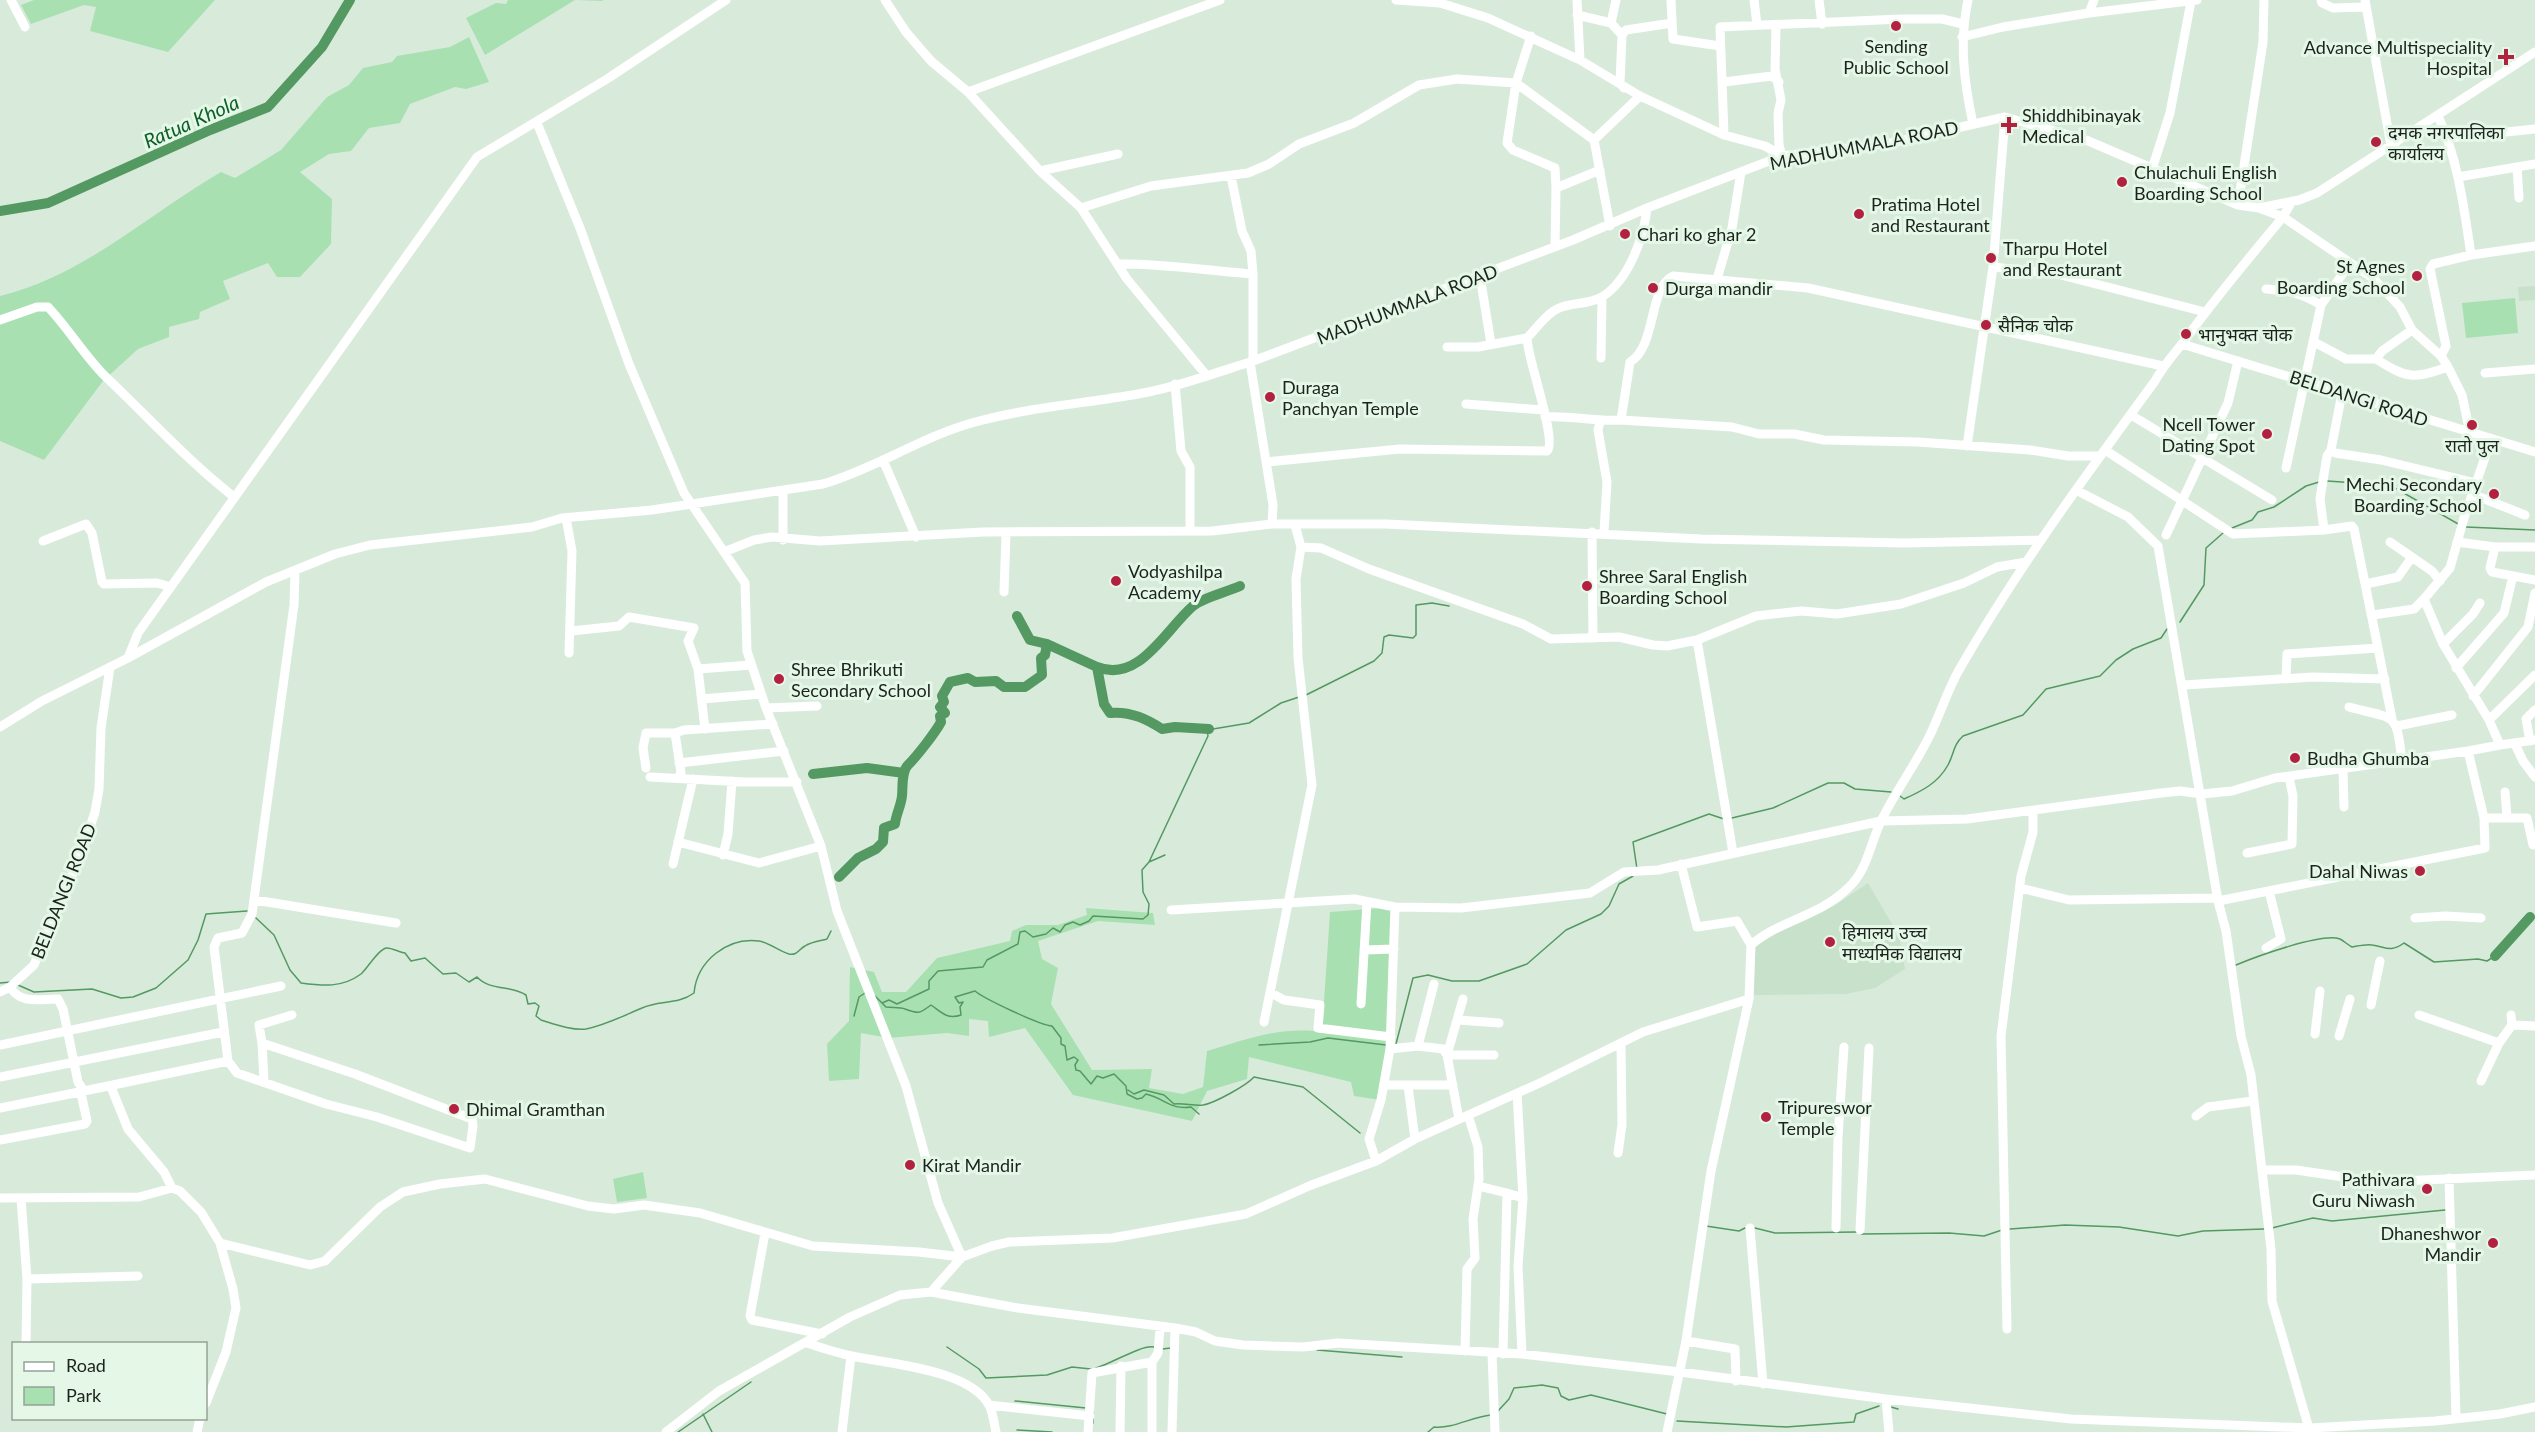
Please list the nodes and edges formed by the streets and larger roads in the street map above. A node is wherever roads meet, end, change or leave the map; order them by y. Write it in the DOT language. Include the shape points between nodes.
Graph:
graph roads {
  1 [pos="11,0"];
  2 [pos="726,0"];
  3 [pos="885,0"];
  4 [pos="1220,0"];
  5 [pos="1396,0"];
  6 [pos="1577,0"];
  7 [pos="1616,0"];
  8 [pos="1671,0"];
  9 [pos="1754,0"];
  10 [pos="1819,0"];
  11 [pos="1968,0"];
  12 [pos="2094,0"];
  13 [pos="2264,0"];
  14 [pos="2321,0"];
  15 [pos="2194,1"];
  16 [pos="1440,2"];
  17 [pos="2165,2"];
  18 [pos="2365,3"];
  19 [pos="2089,13"];
  20 [pos="1577,15"];
  21 [pos="1611,23"];
  22 [pos="1672,23"];
  23 [pos="1822,24"];
  24 [pos="1963,24"];
  25 [pos="1757,25"];
  26 [pos="1776,26"];
  27 [pos="25,27"];
  28 [pos="1622,35"];
  29 [pos="1531,36"];
  30 [pos="1962,37"];
  31 [pos="1720,46"];
  32 [pos="2535,52"];
  33 [pos="1580,60"];
  34 [pos="1724,82"];
  35 [pos="1516,83"];
  36 [pos="1780,83"];
  37 [pos="1624,88"];
  38 [pos="968,92"];
  39 [pos="1640,96"];
  40 [pos="2438,116"];
  41 [pos="2005,117"];
  42 [pos="537,123"];
  43 [pos="1973,124"];
  44 [pos="2535,129"];
  45 [pos="1724,135"];
  46 [pos="2448,138"];
  47 [pos="1594,140"];
  48 [pos="2391,146"];
  49 [pos="1119,154"];
  50 [pos="1782,156"];
  51 [pos="2535,164"];
  52 [pos="2517,167"];
  53 [pos="2152,169"];
  54 [pos="1600,170"];
  55 [pos="1040,171"];
  56 [pos="1741,172"];
  57 [pos="1231,176"];
  58 [pos="2458,177"];
  59 [pos="1556,188"];
  60 [pos="2520,198"];
  61 [pos="2292,201"];
  62 [pos="2238,205"];
  63 [pos="1081,208"];
  64 [pos="1647,208"];
  65 [pos="2259,208"];
  66 [pos="2283,217"];
  67 [pos="1610,226"];
  68 [pos="2535,246"];
  69 [pos="1555,248"];
  70 [pos="2471,255"];
  71 [pos="2350,263"];
  72 [pos="1118,264"];
  73 [pos="1993,267"];
  74 [pos="1253,274"];
  75 [pos="1480,276"];
  76 [pos="1717,279"];
  77 [pos="2266,289"];
  78 [pos="1602,297"];
  79 [pos="2321,305"];
  80 [pos="2205,312"];
  81 [pos="0,320"];
  82 [pos="1986,325"];
  83 [pos="2412,330"];
  84 [pos="1527,338"];
  85 [pos="2314,342"];
  86 [pos="1491,344"];
  87 [pos="2182,344"];
  88 [pos="1447,348"];
  89 [pos="2441,356"];
  90 [pos="1600,358"];
  91 [pos="2376,359"];
  92 [pos="1252,361"];
  93 [pos="2238,361"];
  94 [pos="2163,366"];
  95 [pos="2448,367"];
  96 [pos="2535,369"];
  97 [pos="2485,373"];
  98 [pos="1207,376"];
  99 [pos="2304,381"];
  100 [pos="1175,384"];
  101 [pos="2343,393"];
  102 [pos="1466,404"];
  103 [pos="1544,413"];
  104 [pos="2131,415"];
  105 [pos="1621,420"];
  106 [pos="1600,422"];
  107 [pos="2470,433"];
  108 [pos="2491,440"];
  109 [pos="1968,446"];
  110 [pos="2331,450"];
  111 [pos="2535,452"];
  112 [pos="2103,453"];
  113 [pos="2202,459"];
  114 [pos="883,460"];
  115 [pos="1266,462"];
  116 [pos="2286,468"];
  117 [pos="2476,483"];
  118 [pos="2076,490"];
  119 [pos="783,491"];
  120 [pos="2472,494"];
  121 [pos="234,497"];
  122 [pos="2183,500"];
  123 [pos="2272,500"];
  124 [pos="694,504"];
  125 [pos="2524,514"];
  126 [pos="566,518"];
  127 [pos="1272,524"];
  128 [pos="1295,525"];
  129 [pos="1190,530"];
  130 [pos="2324,530"];
  131 [pos="1592,532"];
  132 [pos="1604,532"];
  133 [pos="1006,534"];
  134 [pos="2166,535"];
  135 [pos="916,537"];
  136 [pos="783,540"];
  137 [pos="2041,540"];
  138 [pos="43,541"];
  139 [pos="2390,542"];
  140 [pos="2457,542"];
  141 [pos="1301,547"];
  142 [pos="2495,547"];
  143 [pos="2535,547"];
  144 [pos="724,552"];
  145 [pos="2412,557"];
  146 [pos="2026,562"];
  147 [pos="295,571"];
  148 [pos="2513,576"];
  149 [pos="2535,580"];
  150 [pos="2440,582"];
  151 [pos="2366,584"];
  152 [pos="171,587"];
  153 [pos="1004,592"];
  154 [pos="2535,593"];
  155 [pos="2424,599"];
  156 [pos="2480,603"];
  157 [pos="2373,615"];
  158 [pos="571,631"];
  159 [pos="1593,638"];
  160 [pos="1697,640"];
  161 [pos="2443,644"];
  162 [pos="2378,648"];
  163 [pos="569,653"];
  164 [pos="128,658"];
  165 [pos="752,664"];
  166 [pos="110,667"];
  167 [pos="2456,668"];
  168 [pos="698,669"];
  169 [pos="2535,675"];
  170 [pos="2286,679"];
  171 [pos="2385,680"];
  172 [pos="2184,685"];
  173 [pos="761,694"];
  174 [pos="2473,696"];
  175 [pos="702,699"];
  176 [pos="817,706"];
  177 [pos="2349,706"];
  178 [pos="766,708"];
  179 [pos="2535,710"];
  180 [pos="2452,715"];
  181 [pos="2489,720"];
  182 [pos="2395,722"];
  183 [pos="773,724"];
  184 [pos="0,727"];
  185 [pos="705,729"];
  186 [pos="675,734"];
  187 [pos="2533,741"];
  188 [pos="2515,744"];
  189 [pos="2500,746"];
  190 [pos="784,751"];
  191 [pos="2468,751"];
  192 [pos="2402,761"];
  193 [pos="679,763"];
  194 [pos="2343,769"];
  195 [pos="2289,777"];
  196 [pos="2535,777"];
  197 [pos="678,778"];
  198 [pos="693,779"];
  199 [pos="732,782"];
  200 [pos="796,782"];
  201 [pos="2505,792"];
  202 [pos="2202,794"];
  203 [pos="2344,807"];
  204 [pos="2033,812"];
  205 [pos="2508,817"];
  206 [pos="2484,818"];
  207 [pos="1881,821"];
  208 [pos="678,842"];
  209 [pos="2533,845"];
  210 [pos="820,846"];
  211 [pos="1733,853"];
  212 [pos="2247,853"];
  213 [pos="723,855"];
  214 [pos="673,864"];
  215 [pos="1681,864"];
  216 [pos="2019,888"];
  217 [pos="2269,891"];
  218 [pos="255,900"];
  219 [pos="2218,900"];
  220 [pos="1367,902"];
  221 [pos="1287,903"];
  222 [pos="1395,907"];
  223 [pos="1171,910"];
  224 [pos="2415,918"];
  225 [pos="2481,918"];
  226 [pos="396,923"];
  227 [pos="1751,945"];
  228 [pos="2266,948"];
  229 [pos="1394,949"];
  230 [pos="1364,950"];
  231 [pos="2379,961"];
  232 [pos="1434,984"];
  233 [pos="281,986"];
  234 [pos="10,987"];
  235 [pos="2320,991"];
  236 [pos="0,992"];
  237 [pos="1271,993"];
  238 [pos="1462,999"];
  239 [pos="1749,999"];
  240 [pos="2350,999"];
  241 [pos="219,1001"];
  242 [pos="1361,1004"];
  243 [pos="2371,1005"];
  244 [pos="292,1015"];
  245 [pos="2419,1015"];
  246 [pos="1458,1020"];
  247 [pos="1264,1022"];
  248 [pos="1499,1023"];
  249 [pos="2535,1026"];
  250 [pos="67,1031"];
  251 [pos="223,1032"];
  252 [pos="2315,1034"];
  253 [pos="2339,1036"];
  254 [pos="1391,1037"];
  255 [pos="262,1043"];
  256 [pos="1621,1043"];
  257 [pos="2499,1043"];
  258 [pos="0,1045"];
  259 [pos="1418,1046"];
  260 [pos="1844,1047"];
  261 [pos="1869,1048"];
  262 [pos="1390,1049"];
  263 [pos="1447,1055"];
  264 [pos="1494,1055"];
  265 [pos="74,1060"];
  266 [pos="228,1061"];
  267 [pos="0,1077"];
  268 [pos="264,1081"];
  269 [pos="2481,1081"];
  270 [pos="1453,1084"];
  271 [pos="1384,1085"];
  272 [pos="1408,1086"];
  273 [pos="111,1087"];
  274 [pos="82,1092"];
  275 [pos="1517,1093"];
  276 [pos="2253,1101"];
  277 [pos="0,1108"];
  278 [pos="2196,1116"];
  279 [pos="1463,1117"];
  280 [pos="1414,1139"];
  281 [pos="0,1140"];
  282 [pos="1618,1153"];
  283 [pos="1376,1161"];
  284 [pos="2263,1170"];
  285 [pos="2535,1175"];
  286 [pos="2449,1178"];
  287 [pos="1478,1186"];
  288 [pos="172,1188"];
  289 [pos="1507,1192"];
  290 [pos="0,1198"];
  291 [pos="21,1198"];
  292 [pos="1522,1198"];
  293 [pos="1750,1228"];
  294 [pos="1836,1228"];
  295 [pos="1860,1230"];
  296 [pos="765,1233"];
  297 [pos="219,1243"];
  298 [pos="962,1257"];
  299 [pos="138,1276"];
  300 [pos="27,1279"];
  301 [pos="931,1292"];
  302 [pos="1160,1328"];
  303 [pos="1175,1328"];
  304 [pos="2007,1329"];
  305 [pos="822,1334"];
  306 [pos="1686,1341"];
  307 [pos="26,1342"];
  308 [pos="807,1343"];
  309 [pos="1465,1351"];
  310 [pos="1492,1353"];
  311 [pos="1503,1354"];
  312 [pos="1522,1354"];
  313 [pos="852,1356"];
  314 [pos="1152,1362"];
  315 [pos="1121,1366"];
  316 [pos="1680,1372"];
  317 [pos="1736,1381"];
  318 [pos="1763,1384"];
  319 [pos="1886,1399"];
  320 [pos="207,1400"];
  321 [pos="989,1405"];
  322 [pos="2535,1407"];
  323 [pos="1090,1416"];
  324 [pos="2456,1418"];
  325 [pos="2120,1421"];
  326 [pos="2362,1429"];
  327 [pos="2310,1430"];
  328 [pos="666,1432"];
  329 [pos="842,1432"];
  330 [pos="996,1432"];
  331 [pos="1088,1432"];
  332 [pos="1120,1432"];
  333 [pos="1152,1432"];
  334 [pos="1172,1432"];
  335 [pos="1495,1432"];
  336 [pos="1667,1432"];
  337 [pos="1888,1432"];
  338 [pos="2121,1432"];
  1 -- 27 [label="street"];
  2 -- 42 [label="street"];
  3 -- 38 [label="street" via="931,61"];
  4 -- 38 [label="street"];
  5 -- 16 [label="street"];
  6 -- 20 [label="street"];
  7 -- 21 [label="street"];
  8 -- 22 [label="street"];
  9 -- 25 [label="street"];
  10 -- 23 [label="street"];
  11 -- 24 [label="street"];
  12 -- 19 [label="street"];
  13 -- 62 [label="street" via="2263,42"];
  14 -- 18 [label="street" via="2333,8"];
  15 -- 17 [label="street"];
  15 -- 53 [label="street" via="2170,113"];
  16 -- 29 [label="street"];
  17 -- 19 [label="street"];
  18 -- 48 [label="street"];
  19 -- 30 [label="street"];
  20 -- 21 [label="street"];
  20 -- 33 [label="street"];
  21 -- 28 [label="street"];
  22 -- 28 [label="street" via="1626,30"];
  22 -- 31 [label="street" via="1671,36 1676,41"];
  23 -- 24 [label="street" via="1942,19"];
  23 -- 26 [label="street"];
  24 -- 30 [label="street"];
  25 -- 26 [label="street"];
  25 -- 31 [label="street" via="1720,27"];
  26 -- 36 [label="street" via="1775,69"];
  28 -- 37 [label="street" via="1620,83"];
  29 -- 33 [label="street"];
  29 -- 35 [label="street"];
  30 -- 43 [label="street"];
  31 -- 34 [label="street"];
  32 -- 40 [label="street, MADHUMMALA ROAD"];
  33 -- 37 [label="street"];
  34 -- 36 [label="street" via="1772,76"];
  34 -- 45 [label="street"];
  35 -- 47 [label="street"];
  35 -- 57 [label="street" via="1457,79 1419,85 1354,123 1299,144 1269,164"];
  35 -- 59 [label="street" via="1507,143 1513,150 1555,168"];
  36 -- 50 [label="street" via="1778,131"];
  37 -- 39 [label="street"];
  38 -- 55 [label="street"];
  39 -- 45 [label="street"];
  39 -- 47 [label="street"];
  40 -- 46 [label="street"];
  40 -- 48 [label="street, MADHUMMALA ROAD"];
  41 -- 43 [label="street, MADHUMMALA ROAD"];
  41 -- 53 [label="street, MADHUMMALA ROAD" via="2086,140"];
  41 -- 73 [label="street"];
  42 -- 121 [label="street" via="477,157"];
  42 -- 124 [label="street" via="648,411 684,493"];
  43 -- 50 [label="street, MADHUMMALA ROAD" via="1891,143"];
  44 -- 46 [label="street"];
  45 -- 50 [label="street" via="1765,146"];
  46 -- 58 [label="street"];
  47 -- 54 [label="street"];
  48 -- 61 [label="street, MADHUMMALA ROAD" via="2317,193"];
  49 -- 55 [label="street"];
  50 -- 56 [label="street, MADHUMMALA ROAD"];
  51 -- 52 [label="street"];
  52 -- 58 [label="street"];
  52 -- 60 [label="street"];
  53 -- 62 [label="street, MADHUMMALA ROAD"];
  54 -- 59 [label="street"];
  54 -- 67 [label="street"];
  55 -- 63 [label="street"];
  56 -- 64 [label="street, MADHUMMALA ROAD"];
  56 -- 76 [label="street" via="1732,228"];
  57 -- 63 [label="street" via="1151,186"];
  57 -- 74 [label="street" via="1242,231 1251,251"];
  58 -- 70 [label="street"];
  59 -- 69 [label="street"];
  61 -- 65 [label="street, MADHUMMALA ROAD"];
  61 -- 66 [label="street"];
  62 -- 65 [label="street, MADHUMMALA ROAD"];
  63 -- 72 [label="street"];
  64 -- 67 [label="street, MADHUMMALA ROAD"];
  64 -- 78 [label="street" via="1645,230 1631,259"];
  65 -- 66 [label="street"];
  66 -- 71 [label="street"];
  66 -- 80 [label="street"];
  67 -- 69 [label="street, MADHUMMALA ROAD"];
  68 -- 70 [label="street"];
  69 -- 75 [label="street, MADHUMMALA ROAD"];
  70 -- 89 [label="street" via="2433,264 2430,269 2446,346"];
  71 -- 79 [label="street"];
  71 -- 83 [label="street" via="2374,279 2400,307"];
  72 -- 74 [label="street"];
  72 -- 98 [label="street"];
  73 -- 80 [label="street" via="2058,274"];
  73 -- 82 [label="street"];
  74 -- 92 [label="street"];
  75 -- 86 [label="street"];
  75 -- 92 [label="street, MADHUMMALA ROAD"];
  76 -- 82 [label="street" via="1808,288"];
  76 -- 105 [label="street" via="1673,276 1665,282 1643,351 1630,362"];
  77 -- 79 [label="street" via="2287,290"];
  78 -- 84 [label="street" via="1558,308"];
  78 -- 90 [label="street"];
  79 -- 85 [label="street"];
  80 -- 87 [label="street"];
  81 -- 121 [label="street" via="48,307 106,377 203,473"];
  82 -- 94 [label="street"];
  82 -- 109 [label="street"];
  83 -- 89 [label="street"];
  83 -- 91 [label="street"];
  84 -- 86 [label="street"];
  84 -- 103 [label="street"];
  85 -- 91 [label="street" via="2346,359"];
  85 -- 99 [label="street"];
  86 -- 88 [label="street"];
  87 -- 93 [label="street, BELDANGI ROAD"];
  87 -- 94 [label="street"];
  89 -- 95 [label="street"];
  91 -- 95 [label="street" via="2406,375 2420,377"];
  92 -- 98 [label="street, MADHUMMALA ROAD"];
  92 -- 115 [label="street"];
  93 -- 99 [label="street, BELDANGI ROAD"];
  93 -- 113 [label="street" via="2229,403"];
  94 -- 104 [label="street"];
  95 -- 107 [label="street" via="2462,395"];
  96 -- 97 [label="street"];
  98 -- 100 [label="street, MADHUMMALA ROAD"];
  99 -- 101 [label="street, BELDANGI ROAD"];
  99 -- 116 [label="street"];
  100 -- 114 [label="street, MADHUMMALA ROAD" via="975,422"];
  100 -- 129 [label="street" via="1181,451 1190,466"];
  101 -- 107 [label="street, BELDANGI ROAD"];
  101 -- 110 [label="street"];
  102 -- 103 [label="street"];
  103 -- 106 [label="street"];
  103 -- 115 [label="street" via="1551,442 1547,451 1400,449"];
  104 -- 112 [label="street"];
  104 -- 113 [label="street"];
  105 -- 106 [label="street"];
  105 -- 109 [label="street" via="1732,427 1759,434 1794,434 1824,440"];
  106 -- 132 [label="street" via="1607,482"];
  107 -- 108 [label="street, BELDANGI ROAD"];
  108 -- 111 [label="street, BELDANGI ROAD"];
  108 -- 117 [label="street"];
  109 -- 112 [label="street" via="2068,456"];
  110 -- 117 [label="street"];
  110 -- 130 [label="street" via="2319,500"];
  112 -- 118 [label="street"];
  112 -- 122 [label="street"];
  113 -- 122 [label="street"];
  113 -- 123 [label="street"];
  114 -- 119 [label="street, MADHUMMALA ROAD" via="848,477"];
  114 -- 135 [label="street"];
  115 -- 127 [label="street"];
  117 -- 120 [label="street"];
  118 -- 137 [label="street"];
  118 -- 172 [label="street" via="2128,517 2158,546"];
  119 -- 124 [label="street, MADHUMMALA ROAD"];
  119 -- 136 [label="street"];
  120 -- 125 [label="street"];
  120 -- 140 [label="street"];
  121 -- 152 [label="street"];
  122 -- 130 [label="street" via="2233,534"];
  122 -- 134 [label="street"];
  124 -- 126 [label="street, MADHUMMALA ROAD"];
  124 -- 144 [label="street"];
  126 -- 147 [label="street, MADHUMMALA ROAD" via="532,526 370,545"];
  126 -- 158 [label="street" via="572,551"];
  127 -- 128 [label="street"];
  127 -- 129 [label="street"];
  128 -- 131 [label="street" via="1386,524"];
  128 -- 141 [label="street"];
  129 -- 133 [label="street"];
  130 -- 151 [label="street" via="2354,528"];
  131 -- 132 [label="street"];
  131 -- 159 [label="street"];
  132 -- 137 [label="street" via="1824,542"];
  133 -- 135 [label="street"];
  133 -- 153 [label="street"];
  135 -- 136 [label="street"];
  136 -- 144 [label="street" via="754,540"];
  137 -- 146 [label="street"];
  138 -- 152 [label="street" via="86,524 92,533 104,584 157,583"];
  139 -- 145 [label="street"];
  140 -- 142 [label="street"];
  140 -- 150 [label="street" via="2450,568"];
  141 -- 159 [label="street" via="1321,548 1523,624 1551,639"];
  141 -- 221 [label="street" via="1296,579 1298,658 1312,785"];
  142 -- 143 [label="street"];
  142 -- 148 [label="street" via="2492,572"];
  144 -- 165 [label="street" via="745,584 747,651"];
  145 -- 150 [label="street"];
  145 -- 151 [label="street" via="2398,577"];
  146 -- 160 [label="street" via="1997,567 1964,583 1901,604 1837,614 1801,611 1756,616"];
  146 -- 207 [label="street" via="1958,673 1929,738"];
  147 -- 164 [label="street, MADHUMMALA ROAD" via="208,612"];
  147 -- 218 [label="street" via="294,605"];
  148 -- 149 [label="street"];
  148 -- 167 [label="street" via="2504,613"];
  150 -- 155 [label="street"];
  151 -- 157 [label="street"];
  152 -- 164 [label="street" via="138,633"];
  154 -- 174 [label="street" via="2528,627"];
  155 -- 157 [label="street" via="2414,609"];
  155 -- 161 [label="street"];
  156 -- 161 [label="street"];
  157 -- 162 [label="street"];
  158 -- 163 [label="street"];
  158 -- 168 [label="street" via="619,626 628,617 694,628 688,641"];
  159 -- 160 [label="street" via="1619,637 1667,646"];
  160 -- 211 [label="street"];
  161 -- 167 [label="street"];
  162 -- 170 [label="street" via="2287,654"];
  162 -- 171 [label="street"];
  164 -- 166 [label="street, MADHUMMALA ROAD"];
  165 -- 168 [label="street"];
  165 -- 173 [label="street"];
  166 -- 184 [label="street, MADHUMMALA ROAD"];
  166 -- 234 [label="street, BELDANGI ROAD" via="95,813 34,965"];
  167 -- 174 [label="street"];
  168 -- 175 [label="street"];
  169 -- 181 [label="street"];
  170 -- 171 [label="street"];
  170 -- 172 [label="street"];
  171 -- 182 [label="street"];
  172 -- 202 [label="street"];
  173 -- 175 [label="street"];
  173 -- 178 [label="street"];
  174 -- 181 [label="street"];
  175 -- 185 [label="street"];
  176 -- 178 [label="street"];
  177 -- 182 [label="street"];
  178 -- 183 [label="street"];
  179 -- 187 [label="street" via="2526,719"];
  180 -- 182 [label="street"];
  181 -- 189 [label="street"];
  182 -- 192 [label="street"];
  183 -- 185 [label="street"];
  183 -- 190 [label="street"];
  185 -- 186 [label="street"];
  186 -- 193 [label="street"];
  186 -- 197 [label="street" via="646,733 643,748 648,772"];
  187 -- 188 [label="street"];
  188 -- 189 [label="street"];
  188 -- 196 [label="street"];
  189 -- 191 [label="street"];
  190 -- 193 [label="street"];
  190 -- 200 [label="street"];
  191 -- 192 [label="street"];
  191 -- 206 [label="street"];
  192 -- 194 [label="street"];
  193 -- 197 [label="street"];
  194 -- 195 [label="street"];
  194 -- 203 [label="street"];
  195 -- 202 [label="street" via="2239,790"];
  195 -- 212 [label="street" via="2293,796 2292,844"];
  197 -- 198 [label="street"];
  198 -- 199 [label="street"];
  198 -- 208 [label="street"];
  199 -- 200 [label="street"];
  199 -- 213 [label="street"];
  200 -- 210 [label="street"];
  201 -- 205 [label="street"];
  202 -- 204 [label="street" via="2161,793"];
  202 -- 219 [label="street"];
  204 -- 207 [label="street" via="1967,819"];
  204 -- 216 [label="street" via="2033,832"];
  205 -- 206 [label="street"];
  205 -- 209 [label="street" via="2528,819"];
  206 -- 217 [label="street" via="2485,848"];
  207 -- 211 [label="street"];
  207 -- 227 [label="street" via="1862,871 1849,888"];
  208 -- 213 [label="street"];
  208 -- 214 [label="street"];
  210 -- 213 [label="street" via="759,862"];
  210 -- 298 [label="street" via="837,911 906,1086 938,1203"];
  211 -- 215 [label="street"];
  215 -- 222 [label="street" via="1624,872 1590,892 1461,908"];
  215 -- 227 [label="street" via="1697,927 1737,921"];
  216 -- 219 [label="street" via="2069,900"];
  216 -- 304 [label="street" via="2001,1036"];
  217 -- 219 [label="street"];
  217 -- 228 [label="street" via="2281,939"];
  218 -- 226 [label="street"];
  218 -- 241 [label="street" via="245,930 215,941"];
  219 -- 276 [label="street"];
  220 -- 221 [label="street" via="1354,899"];
  220 -- 222 [label="street"];
  220 -- 230 [label="street"];
  221 -- 223 [label="street"];
  221 -- 237 [label="street"];
  222 -- 229 [label="street"];
  224 -- 225 [label="street"];
  227 -- 239 [label="street"];
  229 -- 230 [label="street"];
  229 -- 254 [label="street"];
  230 -- 242 [label="street"];
  231 -- 243 [label="street"];
  232 -- 259 [label="street"];
  233 -- 241 [label="street"];
  234 -- 236 [label="street, BELDANGI ROAD"];
  234 -- 250 [label="street" via="26,1000 58,999"];
  235 -- 252 [label="street"];
  237 -- 247 [label="street"];
  237 -- 254 [label="street" via="1284,1000 1320,1005 1318,1028"];
  238 -- 246 [label="street"];
  239 -- 256 [label="street"];
  239 -- 306 [label="street" via="1711,1171"];
  240 -- 253 [label="street"];
  241 -- 250 [label="street"];
  241 -- 251 [label="street"];
  244 -- 255 [label="street" via="259,1025"];
  245 -- 257 [label="street"];
  246 -- 248 [label="street"];
  246 -- 263 [label="street"];
  249 -- 257 [label="street" via="2512,1020"];
  250 -- 258 [label="street"];
  250 -- 265 [label="street"];
  251 -- 265 [label="street"];
  251 -- 266 [label="street"];
  254 -- 262 [label="street"];
  255 -- 268 [label="street"];
  255 -- 268 [label="street" via="472,1119 470,1148"];
  256 -- 275 [label="street"];
  256 -- 282 [label="street" via="1623,1095"];
  257 -- 269 [label="street"];
  259 -- 262 [label="street"];
  259 -- 263 [label="street" via="1443,1048"];
  260 -- 294 [label="street"];
  261 -- 295 [label="street"];
  262 -- 271 [label="street"];
  263 -- 264 [label="street"];
  263 -- 270 [label="street"];
  265 -- 267 [label="street"];
  265 -- 274 [label="street"];
  266 -- 268 [label="street" via="237,1073"];
  266 -- 273 [label="street"];
  270 -- 272 [label="street"];
  270 -- 279 [label="street"];
  271 -- 272 [label="street"];
  271 -- 283 [label="street" via="1369,1139"];
  272 -- 280 [label="street"];
  273 -- 274 [label="street"];
  273 -- 288 [label="street" via="128,1129 164,1172"];
  274 -- 277 [label="street"];
  274 -- 281 [label="street" via="85,1124"];
  275 -- 279 [label="street"];
  275 -- 292 [label="street"];
  276 -- 278 [label="street" via="2208,1107"];
  276 -- 284 [label="street"];
  279 -- 280 [label="street"];
  279 -- 287 [label="street" via="1478,1147"];
  280 -- 283 [label="street"];
  283 -- 298 [label="street" via="1246,1214 1113,1238 1009,1242"];
  284 -- 286 [label="street" via="2296,1170 2378,1182"];
  284 -- 327 [label="street" via="2272,1301"];
  285 -- 286 [label="street"];
  286 -- 324 [label="street"];
  287 -- 289 [label="street"];
  287 -- 309 [label="street" via="1473,1219 1475,1258 1467,1269"];
  288 -- 291 [label="street" via="140,1197"];
  288 -- 297 [label="street" via="201,1212"];
  289 -- 292 [label="street"];
  289 -- 311 [label="street"];
  290 -- 291 [label="street"];
  291 -- 300 [label="street"];
  292 -- 312 [label="street" via="1518,1266"];
  293 -- 318 [label="street"];
  296 -- 297 [label="street" via="700,1213 645,1205 614,1209 588,1206 485,1179 404,1192 380,1207 324,1261 310,1265"];
  296 -- 298 [label="street" via="813,1246"];
  296 -- 305 [label="street" via="752,1320"];
  297 -- 320 [label="street" via="236,1308 226,1352"];
  298 -- 301 [label="street"];
  299 -- 300 [label="street"];
  300 -- 307 [label="street"];
  301 -- 302 [label="street"];
  301 -- 305 [label="street" via="900,1295 874,1305"];
  302 -- 303 [label="street"];
  302 -- 314 [label="street" via="1158,1353"];
  303 -- 309 [label="street" via="1243,1345 1303,1347 1338,1343"];
  303 -- 334 [label="street"];
  305 -- 308 [label="street"];
  306 -- 316 [label="street"];
  306 -- 317 [label="street" via="1735,1349"];
  308 -- 313 [label="street"];
  308 -- 328 [label="street" via="719,1391"];
  309 -- 310 [label="street"];
  310 -- 311 [label="street"];
  310 -- 335 [label="street"];
  311 -- 312 [label="street"];
  312 -- 316 [label="street"];
  313 -- 321 [label="street" via="927,1370 959,1381"];
  313 -- 329 [label="street"];
  314 -- 315 [label="street"];
  314 -- 333 [label="street"];
  315 -- 323 [label="street" via="1092,1373"];
  315 -- 332 [label="street"];
  316 -- 317 [label="street"];
  316 -- 336 [label="street"];
  317 -- 318 [label="street"];
  318 -- 319 [label="street"];
  319 -- 325 [label="street"];
  319 -- 337 [label="street"];
  321 -- 323 [label="street"];
  321 -- 330 [label="street"];
  322 -- 324 [label="street"];
  323 -- 331 [label="street"];
  324 -- 326 [label="street"];
  325 -- 327 [label="street"];
  325 -- 338 [label="street"];
  326 -- 327 [label="street"];
}
